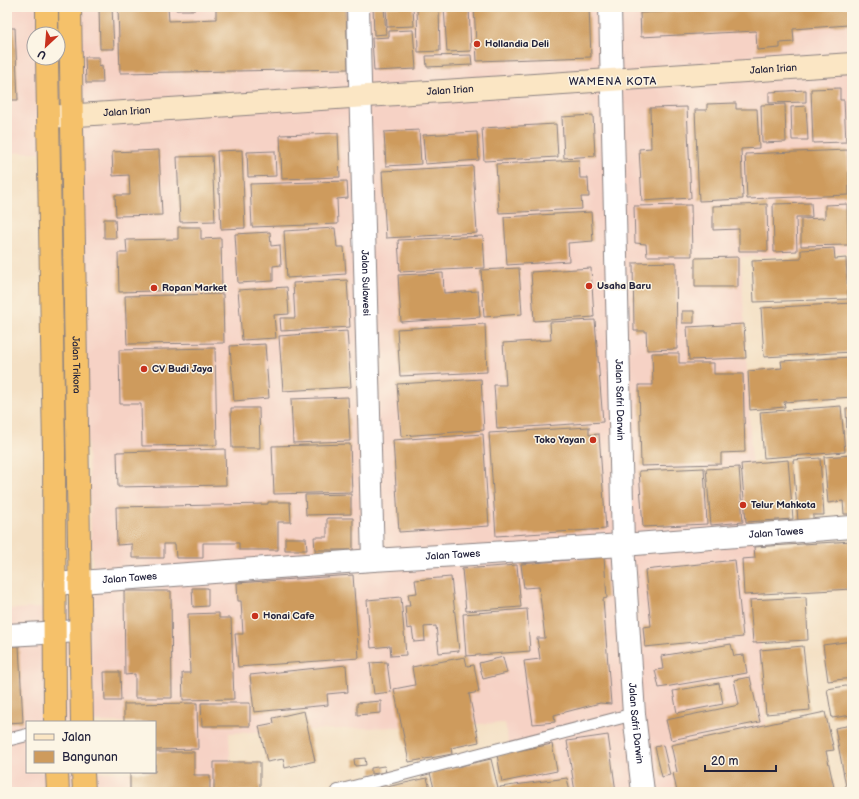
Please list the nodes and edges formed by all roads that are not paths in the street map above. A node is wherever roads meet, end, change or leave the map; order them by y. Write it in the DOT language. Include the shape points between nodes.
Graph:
graph roads {
  1 [pos="46,7"];
  2 [pos="70,7"];
  3 [pos="358,7"];
  4 [pos="610,7"];
  5 [pos="47,26"];
  6 [pos="852,64"];
  7 [pos="47,66"];
  8 [pos="612,80"];
  9 [pos="359,95"];
  10 [pos="71,114"];
  11 [pos="48,117"];
  12 [pos="77,360"];
  13 [pos="52,361"];
  14 [pos="852,527"];
  15 [pos="624,545"];
  16 [pos="373,560"];
  17 [pos="79,582"];
  18 [pos="54,584"];
  19 [pos="56,631"];
  20 [pos="80,631"];
  21 [pos="7,634"];
  22 [pos="634,714"];
  23 [pos="55,721"];
  24 [pos="82,721"];
  25 [pos="26,735"];
  26 [pos="7,740"];
  27 [pos="57,773"];
  28 [pos="83,773"];
  29 [pos="338,791"];
  30 [pos="58,792"];
  31 [pos="84,792"];
  32 [pos="644,792"];
  1 -- 5 [label="highway"];
  2 -- 10 [label="highway, Jalan Trikora"];
  3 -- 9 [label="street, Jalan Sulawesi"];
  4 -- 8 [label="street, Jalan Safri Darwin"];
  6 -- 8 [label="main road, Jalan Irian"];
  7 -- 11 [label="highway"];
  8 -- 9 [label="main road, Jalan Irian"];
  8 -- 15 [label="street, Jalan Safri Darwin"];
  9 -- 10 [label="main road, Jalan Irian"];
  9 -- 16 [label="street, Jalan Sulawesi"];
  10 -- 11 [label="main road, Jalan Irian"];
  10 -- 12 [label="highway, Jalan Trikora"];
  11 -- 13 [label="highway"];
  12 -- 13 [label="highway"];
  12 -- 17 [label="highway, Jalan Trikora"];
  13 -- 18 [label="highway"];
  14 -- 15 [label="street, Jalan Tawes"];
  15 -- 16 [label="street, Jalan Tawes"];
  15 -- 22 [label="street, Jalan Safri Darwin"];
  16 -- 17 [label="street, Jalan Tawes"];
  17 -- 18 [label="street, Jalan Tawes"];
  17 -- 20 [label="highway, Jalan Trikora"];
  18 -- 19 [label="highway"];
  19 -- 20 [label="street"];
  19 -- 21 [label="street"];
  19 -- 23 [label="highway"];
  20 -- 24 [label="highway, Jalan Trikora"];
  22 -- 29 [label="lane"];
  22 -- 32 [label="street, Jalan Safri Darwin"];
  25 -- 26 [label="lane"];
  27 -- 30 [label="highway"];
  28 -- 31 [label="highway"];
}
